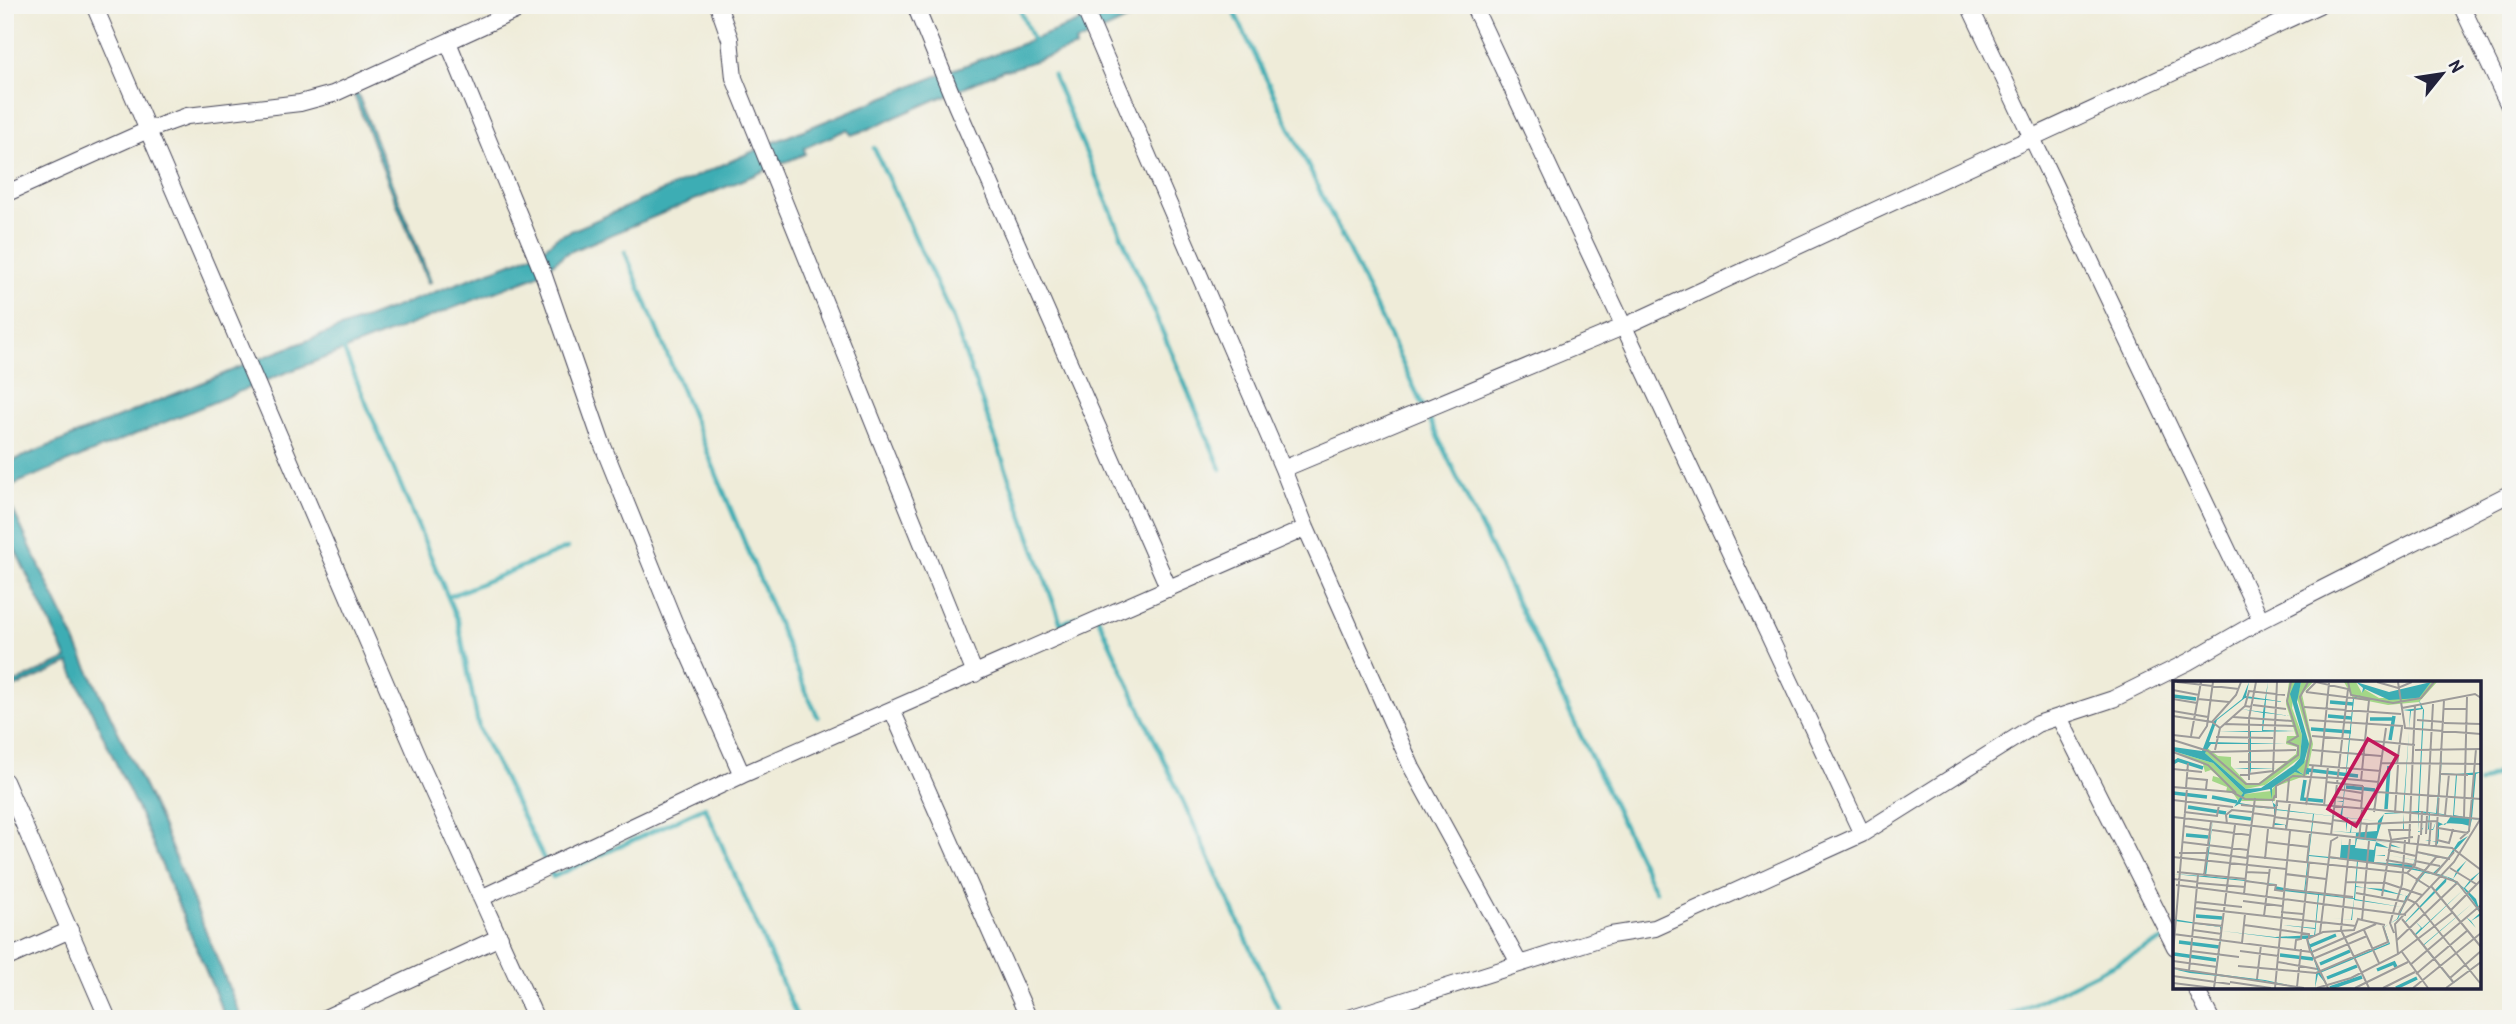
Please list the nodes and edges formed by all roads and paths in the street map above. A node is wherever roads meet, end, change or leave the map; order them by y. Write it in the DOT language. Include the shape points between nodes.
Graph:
graph roads {
  1 [pos="94,5"];
  2 [pos="528,5"];
  3 [pos="718,5"];
  4 [pos="915,5"];
  5 [pos="1473,5"];
  6 [pos="1969,5"];
  7 [pos="2319,5"];
  8 [pos="2461,5"];
  9 [pos="1085,9"];
  10 [pos="448,42"];
  11 [pos="2511,110"];
  12 [pos="148,131"];
  13 [pos="2032,138"];
  14 [pos="5,194"];
  15 [pos="1625,327"];
  16 [pos="1283,469"];
  17 [pos="2511,495"];
  18 [pos="1306,528"];
  19 [pos="1169,589"];
  20 [pos="2261,620"];
  21 [pos="975,674"];
  22 [pos="892,710"];
  23 [pos="2059,717"];
  24 [pos="742,775"];
  25 [pos="5,781"];
  26 [pos="1862,834"];
  27 [pos="481,898"];
  28 [pos="70,930"];
  29 [pos="500,937"];
  30 [pos="2171,940"];
  31 [pos="5,959"];
  32 [pos="1519,964"];
  33 [pos="2196,989"];
  34 [pos="108,1019"];
  35 [pos="323,1019"];
  36 [pos="536,1019"];
  37 [pos="1029,1019"];
  38 [pos="1346,1019"];
  39 [pos="2211,1019"];
  1 -- 12 [label="street"];
  2 -- 10 [label="street"];
  3 -- 21 [label="street" via="730,39 734,78"];
  4 -- 19 [label="street"];
  5 -- 15 [label="street"];
  6 -- 13 [label="street"];
  7 -- 13 [label="street"];
  8 -- 11 [label="street"];
  9 -- 16 [label="street"];
  10 -- 12 [label="street" via="333,94 300,103 187,117"];
  10 -- 24 [label="street" via="544,276 603,446"];
  12 -- 14 [label="street"];
  12 -- 27 [label="street"];
  13 -- 15 [label="street"];
  13 -- 20 [label="street"];
  15 -- 16 [label="street"];
  15 -- 26 [label="street"];
  16 -- 18 [label="street"];
  17 -- 20 [label="street"];
  18 -- 19 [label="street"];
  18 -- 32 [label="street" via="1412,768"];
  19 -- 21 [label="street"];
  20 -- 23 [label="street" via="2113,699"];
  21 -- 22 [label="street"];
  22 -- 24 [label="street"];
  22 -- 37 [label="street"];
  23 -- 26 [label="street" via="2037,724"];
  23 -- 30 [label="street"];
  24 -- 27 [label="street"];
  25 -- 28 [label="street"];
  26 -- 32 [label="street" via="1654,928 1611,935"];
  27 -- 29 [label="street"];
  28 -- 31 [label="street"];
  28 -- 34 [label="street"];
  29 -- 35 [label="street"];
  29 -- 36 [label="street"];
  32 -- 38 [label="street"];
  33 -- 39 [label="street"];
}
